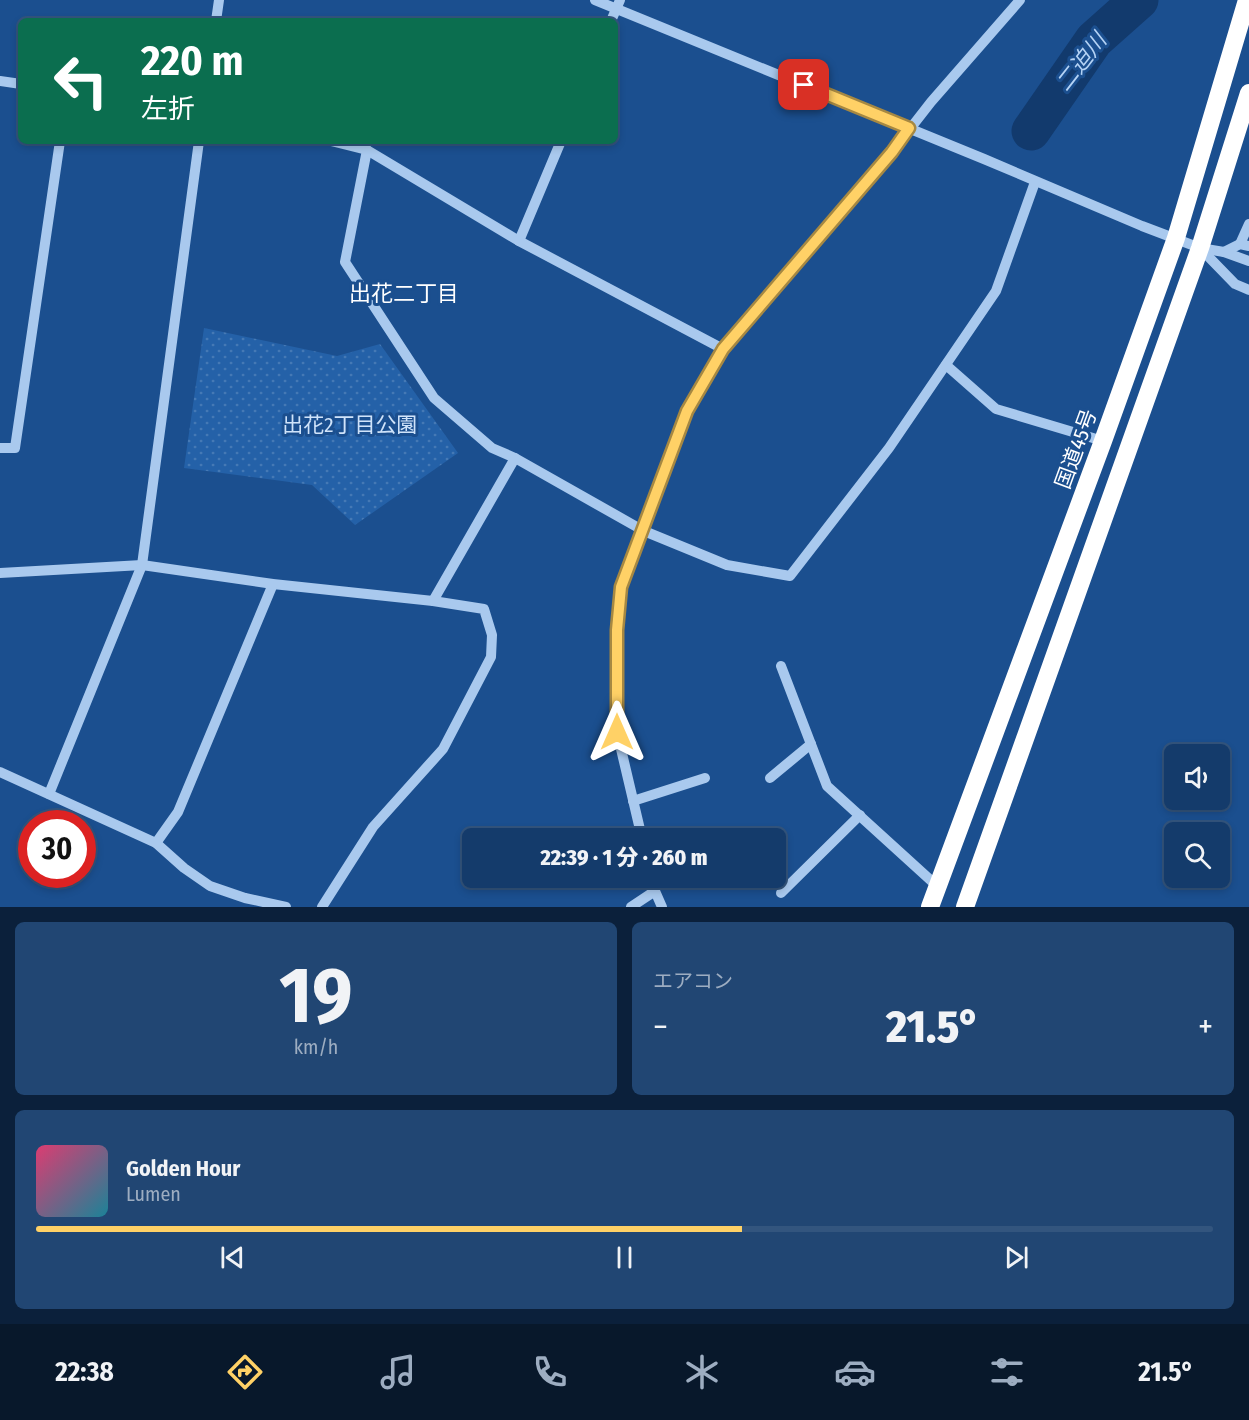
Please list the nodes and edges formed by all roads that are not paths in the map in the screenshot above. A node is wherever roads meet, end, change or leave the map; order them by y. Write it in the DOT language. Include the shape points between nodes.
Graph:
graph roads {
  1 [pos="219,0"];
  2 [pos="596,0"];
  3 [pos="1020,0"];
  4 [pos="1248,0"];
  5 [pos="618,4"];
  6 [pos="216,18"];
  7 [pos="612,18"];
  8 [pos="0,81"];
  9 [pos="18,84"];
  10 [pos="1249,93"];
  11 [pos="909,128"];
  12 [pos="60,144"];
  13 [pos="200,144"];
  14 [pos="343,144"];
  15 [pos="560,144"];
  16 [pos="367,150"];
  17 [pos="1035,182"];
  18 [pos="1249,224"];
  19 [pos="1176,238"];
  20 [pos="519,241"];
  21 [pos="1244,245"];
  22 [pos="1200,248"];
  23 [pos="1224,252"];
  24 [pos="1249,261"];
  25 [pos="1249,290"];
  26 [pos="723,349"];
  27 [pos="946,365"];
  28 [pos="1103,441"];
  29 [pos="0,448"];
  30 [pos="514,458"];
  31 [pos="644,531"];
  32 [pos="142,565"];
  33 [pos="0,573"];
  34 [pos="273,584"];
  35 [pos="433,601"];
  36 [pos="781,666"];
  37 [pos="811,744"];
  38 [pos="0,772"];
  39 [pos="705,778"];
  40 [pos="770,778"];
  41 [pos="49,794"];
  42 [pos="633,801"];
  43 [pos="860,815"];
  44 [pos="640,828"];
  45 [pos="156,843"];
  46 [pos="937,886"];
  47 [pos="654,888"];
  48 [pos="655,891"];
  49 [pos="781,893"];
  50 [pos="286,907"];
  51 [pos="322,907"];
  52 [pos="631,907"];
  53 [pos="662,907"];
  54 [pos="930,907"];
  55 [pos="965,907"];
  1 -- 6 [label="street"];
  2 -- 5 [label="street"];
  3 -- 11 [label="street"];
  4 -- 19 [label="highway, 国道45号"];
  5 -- 7 [label="street"];
  5 -- 11 [label="street"];
  8 -- 9 [label="street"];
  10 -- 22 [label="highway"];
  11 -- 17 [label="street"];
  11 -- 26 [label="street"];
  12 -- 29 [label="street" via="15,448"];
  13 -- 32 [label="street"];
  14 -- 16 [label="street"];
  15 -- 20 [label="street"];
  16 -- 20 [label="street"];
  16 -- 30 [label="street" via="345,262 434,398 492,448"];
  17 -- 19 [label="street"];
  17 -- 27 [label="street" via="996,291"];
  18 -- 21 [label="street"];
  19 -- 22 [label="street"];
  19 -- 28 [label="highway, 国道45号"];
  20 -- 26 [label="street"];
  21 -- 23 [label="street"];
  22 -- 23 [label="street"];
  22 -- 25 [label="street" via="1235,284"];
  22 -- 55 [label="highway"];
  23 -- 24 [label="street"];
  26 -- 31 [label="street" via="687,411"];
  27 -- 28 [label="street" via="996,409"];
  27 -- 31 [label="street" via="889,448 790,576 727,565"];
  28 -- 46 [label="highway, 国道45号"];
  30 -- 31 [label="street"];
  30 -- 35 [label="street"];
  31 -- 42 [label="street" via="621,587 617,630 617,732"];
  32 -- 33 [label="street"];
  32 -- 34 [label="street"];
  32 -- 41 [label="street"];
  34 -- 35 [label="street"];
  34 -- 45 [label="street" via="178,812"];
  35 -- 51 [label="street" via="484,609 492,635 491,657 443,750 373,827"];
  36 -- 37 [label="street"];
  37 -- 40 [label="street"];
  37 -- 43 [label="street" via="827,786"];
  38 -- 41 [label="street"];
  39 -- 42 [label="street"];
  41 -- 45 [label="street"];
  42 -- 44 [label="street"];
  43 -- 46 [label="street"];
  43 -- 49 [label="street"];
  45 -- 50 [label="street" via="210,886"];
  46 -- 54 [label="highway, 国道45号"];
  47 -- 48 [label="street"];
  48 -- 52 [label="street"];
  48 -- 53 [label="street"];
}
